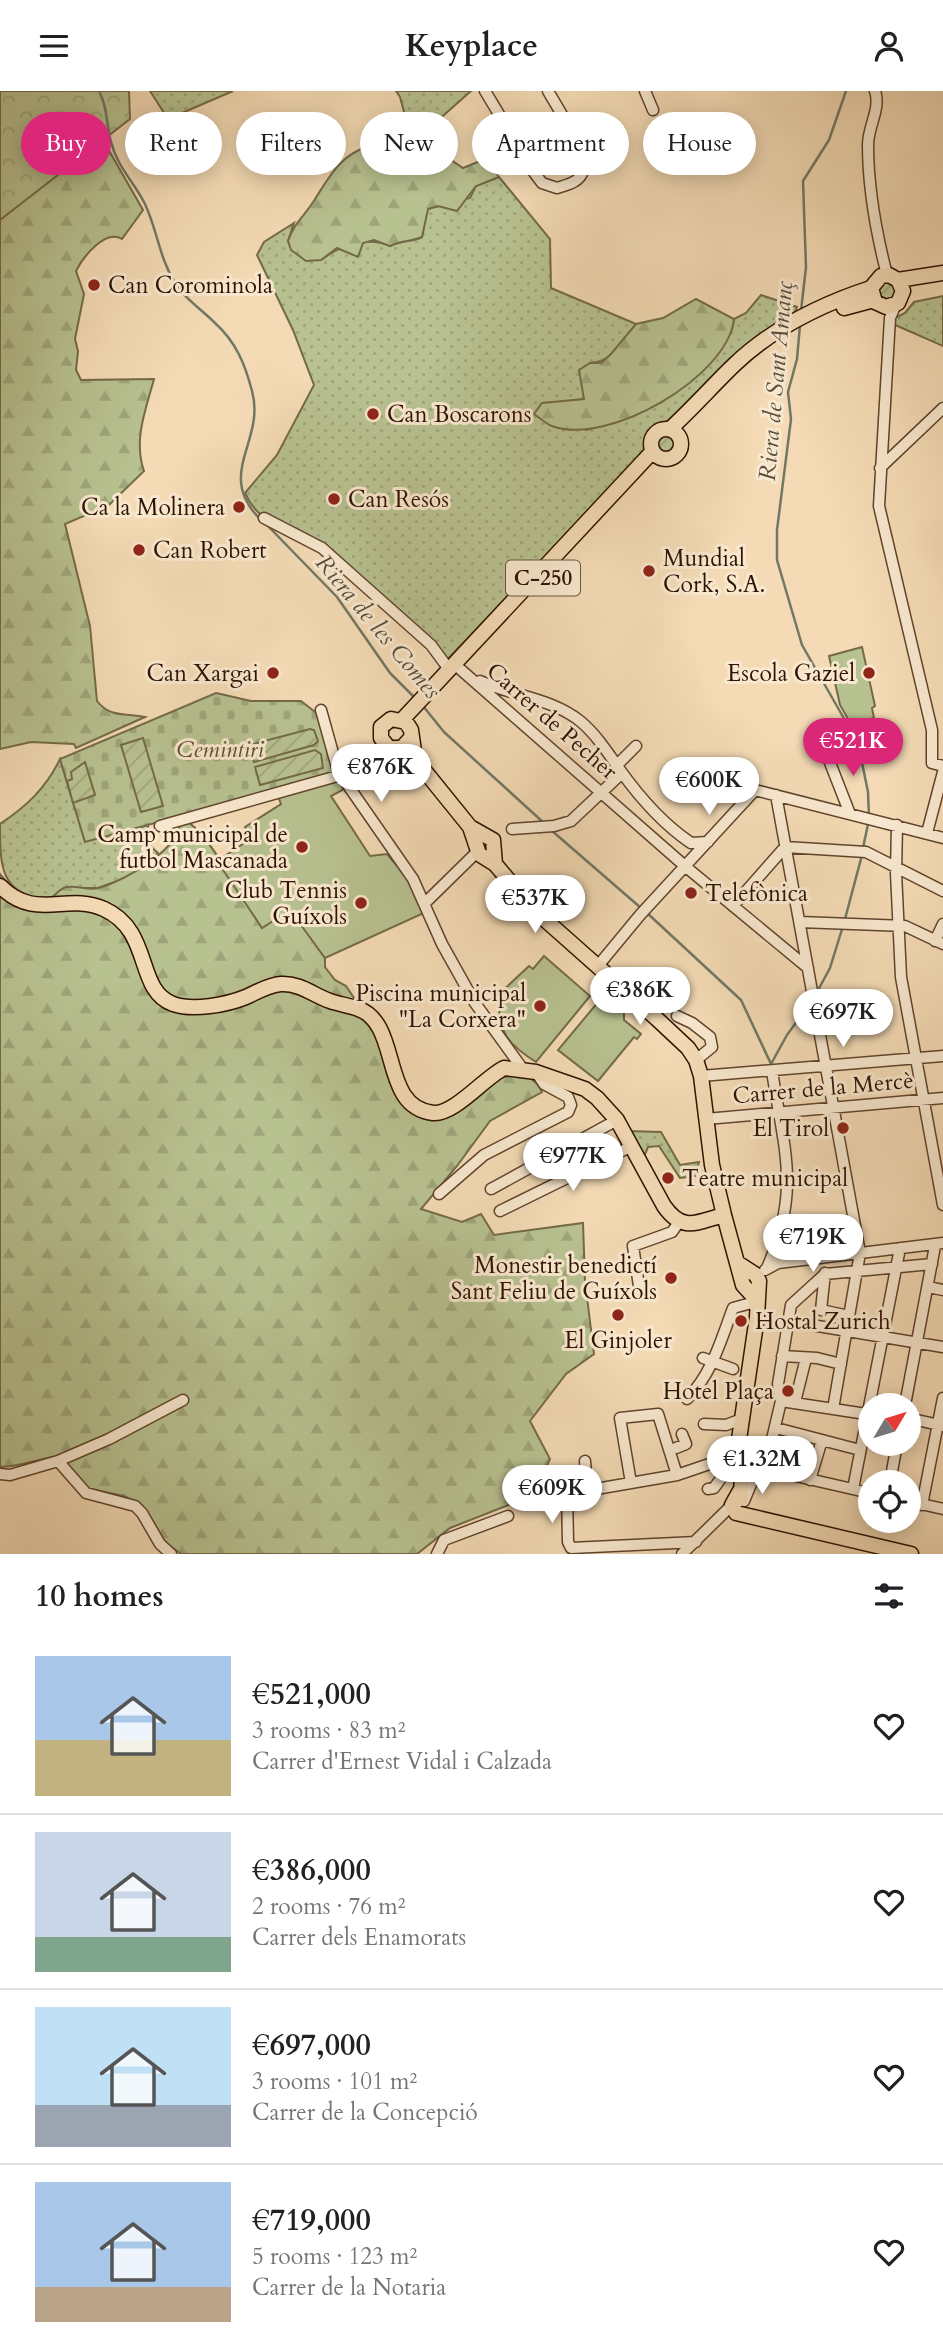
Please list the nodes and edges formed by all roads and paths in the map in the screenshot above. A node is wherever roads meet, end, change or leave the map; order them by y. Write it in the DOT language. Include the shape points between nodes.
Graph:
graph roads {
  1 [pos="485,91"];
  2 [pos="548,91"];
  3 [pos="645,91"];
  4 [pos="876,91"];
  5 [pos="653,110"];
  6 [pos="943,273"];
  7 [pos="943,281"];
  8 [pos="888,296"];
  9 [pos="943,408"];
  10 [pos="674,432"];
  11 [pos="655,454"];
  12 [pos="880,468"];
  13 [pos="264,517"];
  14 [pos="454,666"];
  15 [pos="321,711"];
  16 [pos="938,728"];
  17 [pos="636,746"];
  18 [pos="827,754"];
  19 [pos="943,766"];
  20 [pos="620,769"];
  21 [pos="943,772"];
  22 [pos="341,775"];
  23 [pos="601,793"];
  24 [pos="776,795"];
  25 [pos="850,814"];
  26 [pos="160,825"];
  27 [pos="897,825"];
  28 [pos="512,829"];
  29 [pos="928,834"];
  30 [pos="943,838"];
  31 [pos="708,842"];
  32 [pos="785,847"];
  33 [pos="485,850"];
  34 [pos="686,867"];
  35 [pos="896,868"];
  36 [pos="0,886"];
  37 [pos="943,891"];
  38 [pos="425,903"];
  39 [pos="733,906"];
  40 [pos="800,922"];
  41 [pos="943,924"];
  42 [pos="899,925"];
  43 [pos="939,943"];
  44 [pos="597,967"];
  45 [pos="808,968"];
  46 [pos="677,1016"];
  47 [pos="941,1053"];
  48 [pos="916,1058"];
  49 [pos="695,1060"];
  50 [pos="827,1066"];
  51 [pos="529,1070"];
  52 [pos="772,1071"];
  53 [pos="701,1076"];
  54 [pos="943,1098"];
  55 [pos="923,1100"];
  56 [pos="834,1109"];
  57 [pos="778,1112"];
  58 [pos="706,1119"];
  59 [pos="617,1120"];
  60 [pos="632,1146"];
  61 [pos="941,1184"];
  62 [pos="491,1189"];
  63 [pos="439,1194"];
  64 [pos="943,1202"];
  65 [pos="500,1211"];
  66 [pos="724,1215"];
  67 [pos="679,1222"];
  68 [pos="939,1244"];
  69 [pos="900,1248"];
  70 [pos="860,1253"];
  71 [pos="825,1257"];
  72 [pos="932,1264"];
  73 [pos="896,1267"];
  74 [pos="858,1268"];
  75 [pos="825,1274"];
  76 [pos="752,1276"];
  77 [pos="639,1286"];
  78 [pos="928,1287"];
  79 [pos="943,1290"];
  80 [pos="756,1305"];
  81 [pos="849,1316"];
  82 [pos="788,1321"];
  83 [pos="846,1332"];
  84 [pos="881,1338"];
  85 [pos="916,1344"];
  86 [pos="943,1347"];
  87 [pos="782,1356"];
  88 [pos="806,1358"];
  89 [pos="708,1359"];
  90 [pos="841,1364"];
  91 [pos="733,1369"];
  92 [pos="870,1393"];
  93 [pos="907,1393"];
  94 [pos="943,1398"];
  95 [pos="687,1399"];
  96 [pos="183,1400"];
  97 [pos="782,1401"];
  98 [pos="795,1402"];
  99 [pos="833,1409"];
  100 [pos="858,1410"];
  101 [pos="742,1419"];
  102 [pos="921,1421"];
  103 [pos="704,1424"];
  104 [pos="941,1425"];
  105 [pos="776,1428"];
  106 [pos="682,1434"];
  107 [pos="822,1440"];
  108 [pos="676,1448"];
  109 [pos="858,1449"];
  110 [pos="859,1456"];
  111 [pos="738,1460"];
  112 [pos="58,1461"];
  113 [pos="585,1461"];
  114 [pos="718,1462"];
  115 [pos="765,1469"];
  116 [pos="0,1474"];
  117 [pos="677,1475"];
  118 [pos="810,1479"];
  119 [pos="631,1483"];
  120 [pos="708,1489"];
  121 [pos="853,1489"];
  122 [pos="587,1490"];
  123 [pos="858,1490"];
  124 [pos="922,1505"];
  125 [pos="740,1506"];
  126 [pos="943,1509"];
  127 [pos="508,1516"];
  128 [pos="696,1542"];
  129 [pos="171,1554"];
  130 [pos="437,1554"];
  131 [pos="445,1554"];
  132 [pos="682,1554"];
  133 [pos="911,1554"];
  1 -- 2 [label="street" via="542,183 557,188 575,181 583,172 584,159"];
  3 -- 5 [label="street"];
  4 -- 8 [label="street" via="868,164"];
  6 -- 8 [label="main road, C-250"];
  7 -- 8 [label="main road, C-250"];
  8 -- 10 [label="main road, C-250" via="824,311 786,332"];
  8 -- 12 [label="street"];
  9 -- 12 [label="street"];
  10 -- 11 [label="main road, C-250" via="660,429 654,434 650,441"];
  10 -- 11 [label="main road, C-250" via="681,445 677,455 668,459"];
  11 -- 14 [label="main road, C-250"];
  12 -- 16 [label="street" via="883,524"];
  13 -- 14 [label="street, Carrer de Pecher" via="322,548"];
  14 -- 20 [label="street" via="487,684 546,702 578,719"];
  14 -- 23 [label="street, Carrer de Pecher"];
  14 -- 33 [label="main road, C-250" via="416,709 405,733 415,759"];
  15 -- 22 [label="street"];
  16 -- 19 [label="street" via="932,763"];
  17 -- 20 [label="street"];
  18 -- 25 [label="street"];
  20 -- 23 [label="street"];
  20 -- 31 [label="street" via="669,826 691,843"];
  21 -- 29 [label="street"];
  22 -- 26 [label="street"];
  22 -- 38 [label="street"];
  23 -- 28 [label="street" via="571,821"];
  23 -- 34 [label="street, Carrer de Pecher"];
  24 -- 25 [label="street"];
  24 -- 31 [label="street" via="755,790"];
  24 -- 32 [label="street"];
  25 -- 27 [label="street"];
  27 -- 29 [label="street"];
  27 -- 35 [label="street"];
  29 -- 30 [label="street"];
  31 -- 34 [label="street"];
  32 -- 35 [label="street" via="863,852"];
  32 -- 39 [label="street"];
  32 -- 40 [label="street"];
  33 -- 38 [label="street"];
  33 -- 44 [label="main road" via="533,909"];
  34 -- 39 [label="street, Carrer de Pecher"];
  34 -- 44 [label="street"];
  35 -- 37 [label="street"];
  35 -- 42 [label="street"];
  36 -- 51 [label="main road" via="32,906 87,904 112,913 133,933 151,986 173,1004 223,1003 283,984 362,1010 382,1033 401,1089 416,1105 432,1112 450,1109 504,1068"];
  38 -- 51 [label="street" via="475,1003"];
  39 -- 45 [label="street, Carrer de Pecher"];
  40 -- 42 [label="street"];
  40 -- 45 [label="street"];
  41 -- 43 [label="street"];
  42 -- 43 [label="street"];
  42 -- 48 [label="street" via="901,977"];
  44 -- 49 [label="main road" via="668,1029"];
  45 -- 50 [label="street"];
  46 -- 49 [label="street" via="710,1037 712,1047"];
  47 -- 48 [label="street"];
  48 -- 50 [label="street"];
  48 -- 55 [label="street"];
  49 -- 53 [label="main road"];
  50 -- 52 [label="street"];
  50 -- 56 [label="street"];
  51 -- 59 [label="main road" via="585,1089"];
  51 -- 63 [label="street" via="568,1097 568,1112 484,1155"];
  52 -- 53 [label="street"];
  52 -- 57 [label="street"];
  53 -- 58 [label="main road"];
  54 -- 55 [label="street, Carrer de la Mercè"];
  55 -- 56 [label="street, Carrer de la Mercè"];
  55 -- 61 [label="street"];
  56 -- 57 [label="street, Carrer de la Mercè"];
  56 -- 70 [label="street"];
  57 -- 58 [label="street, Carrer de la Mercè"];
  57 -- 76 [label="street" via="789,1187 784,1224"];
  58 -- 66 [label="main road"];
  59 -- 60 [label="main road"];
  59 -- 62 [label="street"];
  60 -- 65 [label="street"];
  60 -- 67 [label="main road" via="664,1206"];
  61 -- 64 [label="street"];
  66 -- 67 [label="main road"];
  66 -- 76 [label="main road"];
  67 -- 77 [label="street" via="672,1233 633,1246"];
  68 -- 69 [label="street"];
  68 -- 72 [label="street"];
  69 -- 70 [label="street"];
  69 -- 73 [label="street"];
  70 -- 71 [label="street"];
  70 -- 74 [label="street"];
  71 -- 75 [label="street"];
  71 -- 76 [label="street" via="778,1263"];
  72 -- 73 [label="street"];
  72 -- 78 [label="street"];
  73 -- 74 [label="street"];
  73 -- 84 [label="street"];
  74 -- 75 [label="street"];
  74 -- 81 [label="street"];
  75 -- 81 [label="street" via="821,1310"];
  75 -- 82 [label="street" via="791,1305"];
  76 -- 80 [label="main road"];
  78 -- 79 [label="street"];
  78 -- 85 [label="street"];
  80 -- 89 [label="street" via="733,1308"];
  80 -- 101 [label="main road"];
  81 -- 83 [label="street"];
  82 -- 83 [label="street"];
  82 -- 87 [label="street"];
  83 -- 84 [label="street"];
  83 -- 90 [label="street"];
  84 -- 85 [label="street"];
  84 -- 92 [label="street"];
  85 -- 86 [label="street"];
  85 -- 93 [label="street"];
  87 -- 88 [label="street"];
  87 -- 97 [label="street" via="778,1384"];
  88 -- 90 [label="street"];
  88 -- 98 [label="street"];
  89 -- 91 [label="street"];
  89 -- 95 [label="street" via="701,1385"];
  90 -- 99 [label="street"];
  94 -- 104 [label="street"];
  96 -- 112 [label="street"];
  97 -- 98 [label="street"];
  97 -- 105 [label="street"];
  98 -- 99 [label="street"];
  99 -- 100 [label="street"];
  101 -- 103 [label="street" via="726,1425"];
  101 -- 111 [label="main road"];
  102 -- 104 [label="street"];
  104 -- 124 [label="street"];
  105 -- 107 [label="street"];
  105 -- 115 [label="street"];
  106 -- 108 [label="street" via="686,1444"];
  107 -- 109 [label="street"];
  107 -- 118 [label="street"];
  110 -- 121 [label="street"];
  111 -- 114 [label="street" via="730,1457"];
  111 -- 125 [label="main road"];
  112 -- 116 [label="street"];
  112 -- 129 [label="street" via="86,1493 135,1506"];
  113 -- 122 [label="street"];
  114 -- 117 [label="street"];
  114 -- 120 [label="street" via="722,1477"];
  115 -- 118 [label="street"];
  115 -- 125 [label="street" via="757,1470"];
  117 -- 119 [label="street"];
  117 -- 119 [label="street" via="658,1414 620,1418"];
  118 -- 121 [label="street"];
  119 -- 122 [label="street"];
  121 -- 123 [label="street"];
  122 -- 128 [label="street" via="567,1494 571,1548"];
  124 -- 126 [label="street"];
  125 -- 128 [label="street"];
  125 -- 133 [label="main road"];
  127 -- 130 [label="street" via="444,1540"];
  128 -- 132 [label="street"];
  130 -- 131 [label="street"];
}
